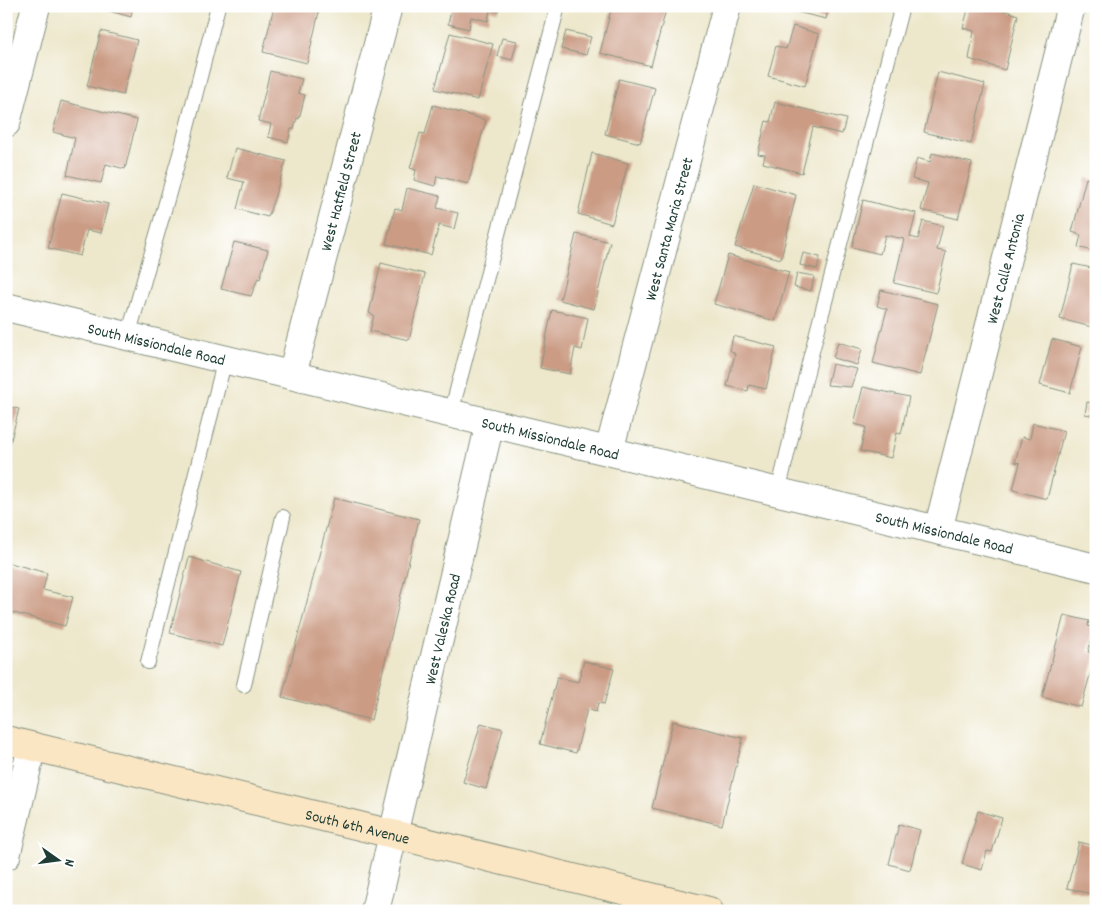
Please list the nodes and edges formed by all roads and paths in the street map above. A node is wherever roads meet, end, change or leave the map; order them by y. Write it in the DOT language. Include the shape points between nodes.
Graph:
graph roads {
  1 [pos="36,6"];
  2 [pos="218,6"];
  3 [pos="388,6"];
  4 [pos="558,6"];
  5 [pos="727,6"];
  6 [pos="902,6"];
  7 [pos="1071,6"];
  8 [pos="6,123"];
  9 [pos="6,307"];
  10 [pos="128,336"];
  11 [pos="225,360"];
  12 [pos="292,375"];
  13 [pos="450,413"];
  14 [pos="490,423"];
  15 [pos="609,451"];
  16 [pos="778,492"];
  17 [pos="283,517"];
  18 [pos="938,530"];
  19 [pos="1096,568"];
  20 [pos="148,662"];
  21 [pos="244,685"];
  22 [pos="19,744"];
  23 [pos="393,835"];
  24 [pos="6,856"];
  25 [pos="375,911"];
  26 [pos="709,911"];
  1 -- 8 [label="street"];
  2 -- 10 [label="lane"];
  3 -- 12 [label="street, West Hatfield Street"];
  4 -- 13 [label="lane"];
  5 -- 15 [label="street, West Santa Maria Street"];
  6 -- 16 [label="lane"];
  7 -- 18 [label="street, West Calle Antonia"];
  9 -- 10 [label="street, South Missiondale Road"];
  10 -- 11 [label="street, South Missiondale Road"];
  11 -- 12 [label="street, South Missiondale Road"];
  11 -- 20 [label="lane"];
  12 -- 13 [label="street, South Missiondale Road"];
  13 -- 14 [label="street, South Missiondale Road"];
  14 -- 15 [label="street, South Missiondale Road"];
  14 -- 23 [label="street, West Valeska Road"];
  15 -- 16 [label="street, South Missiondale Road"];
  16 -- 18 [label="street, South Missiondale Road"];
  17 -- 21 [label="lane"];
  18 -- 19 [label="street, South Missiondale Road"];
  22 -- 23 [label="street, South 6th Avenue"];
  22 -- 24 [label="street"];
  23 -- 25 [label="street, West Valeska Road"];
  23 -- 26 [label="street, South 6th Avenue"];
}
